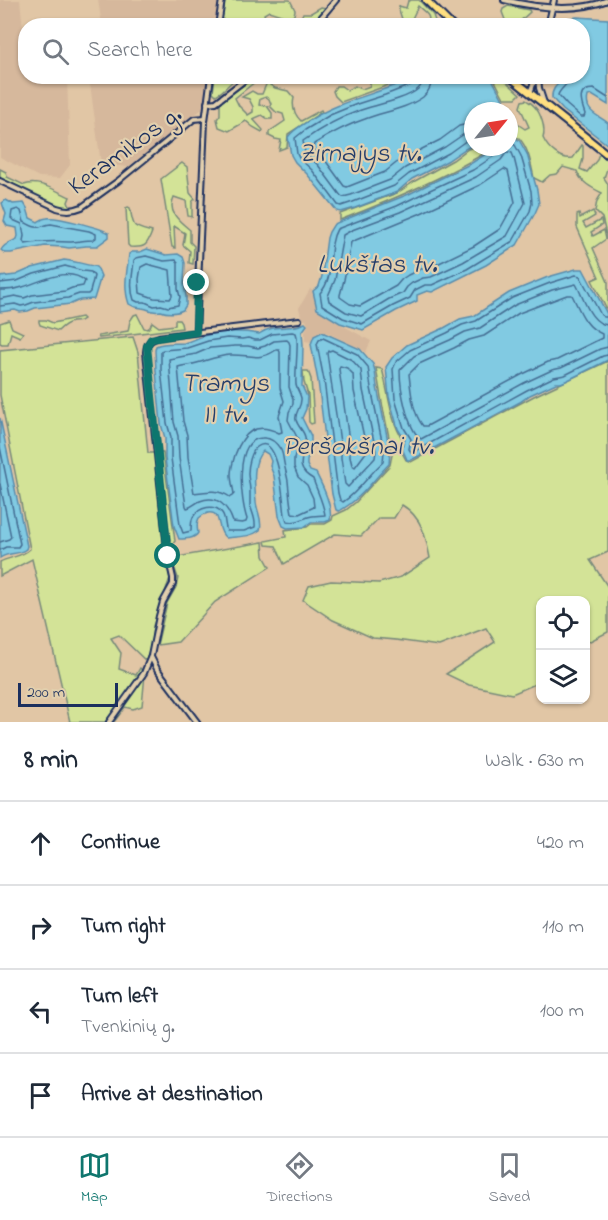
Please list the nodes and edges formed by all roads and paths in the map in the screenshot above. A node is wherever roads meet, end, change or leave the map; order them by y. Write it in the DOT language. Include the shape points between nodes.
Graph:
graph roads {
  1 [pos="222,0"];
  2 [pos="336,0"];
  3 [pos="426,0"];
  4 [pos="504,0"];
  5 [pos="554,0"];
  6 [pos="608,0"];
  7 [pos="552,8"];
  8 [pos="219,18"];
  9 [pos="321,18"];
  10 [pos="444,18"];
  11 [pos="550,18"];
  12 [pos="210,84"];
  13 [pos="240,84"];
  14 [pos="519,84"];
  15 [pos="534,84"];
  16 [pos="538,84"];
  17 [pos="539,88"];
  18 [pos="530,93"];
  19 [pos="207,103"];
  20 [pos="546,107"];
  21 [pos="205,118"];
  22 [pos="608,155"];
  23 [pos="0,181"];
  24 [pos="299,320"];
  25 [pos="196,332"];
  26 [pos="151,656"];
  27 [pos="109,722"];
  28 [pos="197,722"];
  1 -- 8 [label="street"];
  2 -- 9 [label="street"];
  3 -- 10 [label="main road"];
  4 -- 7 [label="street"];
  5 -- 7 [label="street"];
  6 -- 7 [label="street"];
  7 -- 11 [label="street"];
  12 -- 19 [label="street"];
  13 -- 19 [label="street, Keramikos g." via="216,102"];
  14 -- 18 [label="main road"];
  15 -- 18 [label="street"];
  16 -- 17 [label="street"];
  17 -- 18 [label="street"];
  17 -- 20 [label="street"];
  18 -- 20 [label="main road"];
  19 -- 21 [label="street"];
  20 -- 22 [label="main road"];
  21 -- 23 [label="street, Keramikos g." via="194,119 118,181 76,209 57,208"];
  21 -- 25 [label="street"];
  24 -- 25 [label="street"];
  25 -- 26 [label="street" via="151,339 147,346 173,578 159,616"];
  26 -- 27 [label="street" via="144,673"];
  26 -- 28 [label="street"];
}
